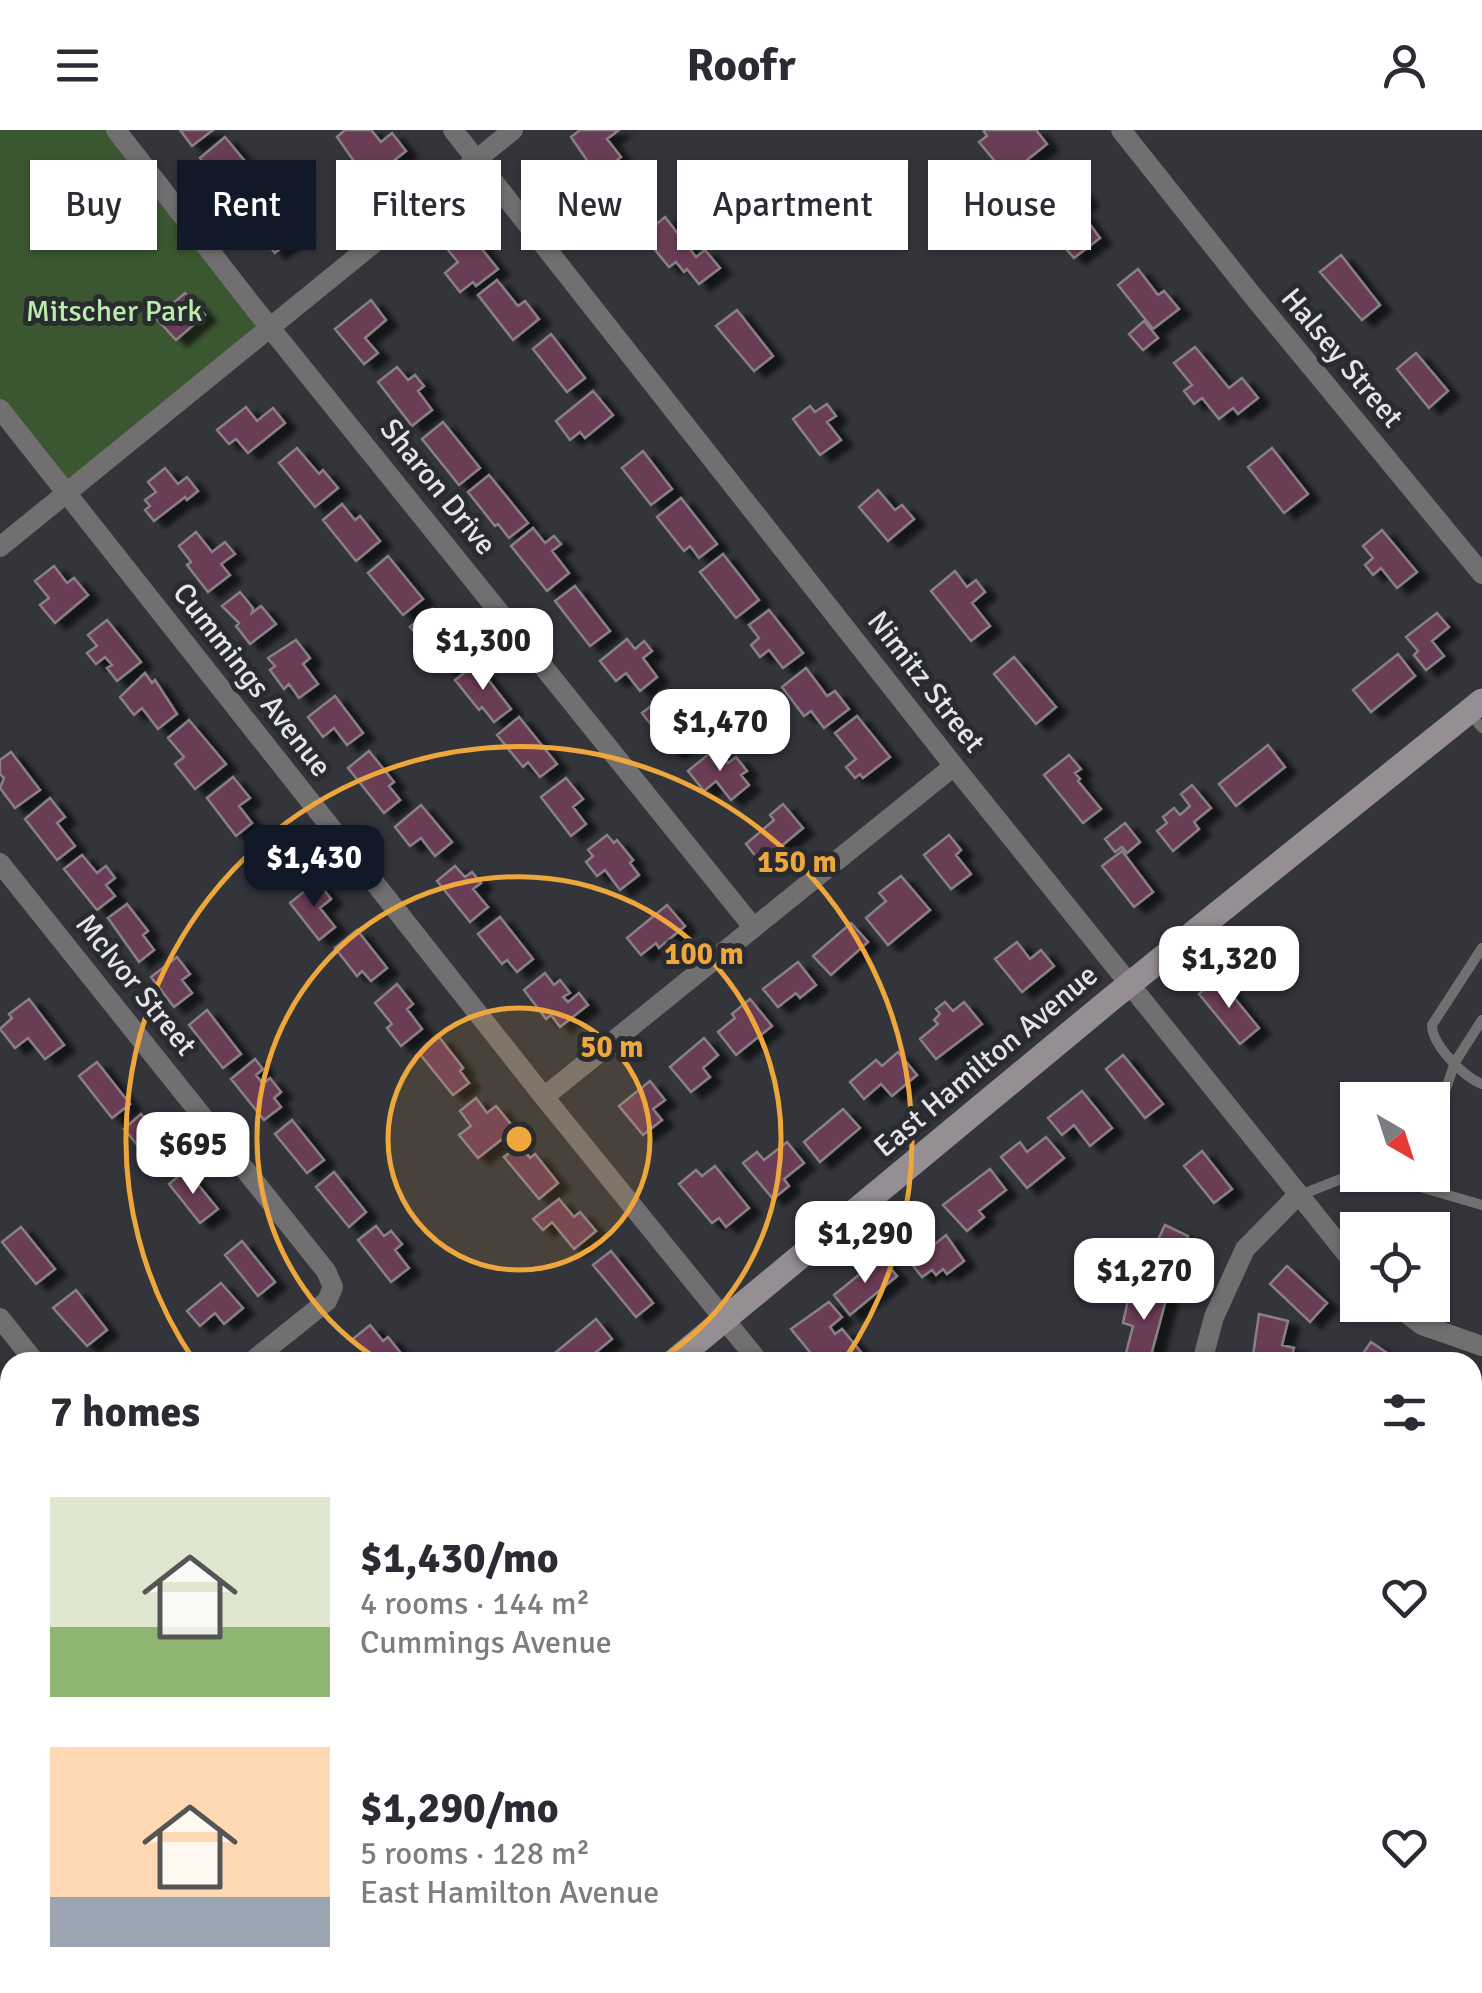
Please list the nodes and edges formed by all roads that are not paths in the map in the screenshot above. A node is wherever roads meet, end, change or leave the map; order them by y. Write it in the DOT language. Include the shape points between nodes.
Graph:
graph roads {
  1 [pos="116,130"];
  2 [pos="452,130"];
  3 [pos="513,130"];
  4 [pos="1122,130"];
  5 [pos="476,160"];
  6 [pos="501,192"];
  7 [pos="364,250"];
  8 [pos="270,326"];
  9 [pos="0,408"];
  10 [pos="66,494"];
  11 [pos="0,547"];
  12 [pos="1482,574"];
  13 [pos="1478,713"];
  14 [pos="954,766"];
  15 [pos="0,863"];
  16 [pos="754,927"];
  17 [pos="1482,948"];
  18 [pos="1130,985"];
  19 [pos="1482,1020"];
  20 [pos="1455,1062"];
  21 [pos="1448,1082"];
  22 [pos="1482,1084"];
  23 [pos="544,1097"];
  24 [pos="1340,1179"];
  25 [pos="1449,1192"];
  26 [pos="1297,1196"];
  27 [pos="1482,1205"];
  28 [pos="1340,1247"];
  29 [pos="0,1318"];
  30 [pos="724,1320"];
  31 [pos="1418,1322"];
  32 [pos="1473,1351"];
  33 [pos="27,1352"];
  34 [pos="263,1352"];
  35 [pos="685,1352"];
  36 [pos="751,1352"];
  37 [pos="1205,1352"];
  1 -- 8 [label="street, Sharon Drive"];
  2 -- 5 [label="street, Nimitz Street"];
  3 -- 5 [label="street"];
  4 -- 12 [label="street, Halsey Street"];
  6 -- 14 [label="street, Nimitz Street"];
  7 -- 8 [label="street"];
  8 -- 10 [label="street"];
  8 -- 16 [label="street, Sharon Drive"];
  9 -- 10 [label="street, Cummings Avenue"];
  10 -- 11 [label="street"];
  10 -- 23 [label="street, Cummings Avenue"];
  13 -- 18 [label="street, East Hamilton Avenue"];
  14 -- 16 [label="street"];
  14 -- 18 [label="street, Nimitz Street"];
  15 -- 34 [label="street, McIvor Street" via="326,1271 333,1286 326,1301"];
  16 -- 23 [label="street"];
  17 -- 20 [label="lane" via="1432,1026 1436,1044"];
  18 -- 26 [label="street, Nimitz Street"];
  18 -- 30 [label="street, East Hamilton Avenue"];
  19 -- 20 [label="lane"];
  20 -- 21 [label="lane"];
  20 -- 22 [label="lane"];
  23 -- 30 [label="street, Cummings Avenue"];
  24 -- 26 [label="lane"];
  25 -- 27 [label="lane"];
  26 -- 28 [label="street, Nimitz Street"];
  26 -- 37 [label="street" via="1245,1248"];
  29 -- 33 [label="street"];
  30 -- 35 [label="street, East Hamilton Avenue"];
  30 -- 36 [label="street, Cummings Avenue"];
  31 -- 32 [label="street"];
}
